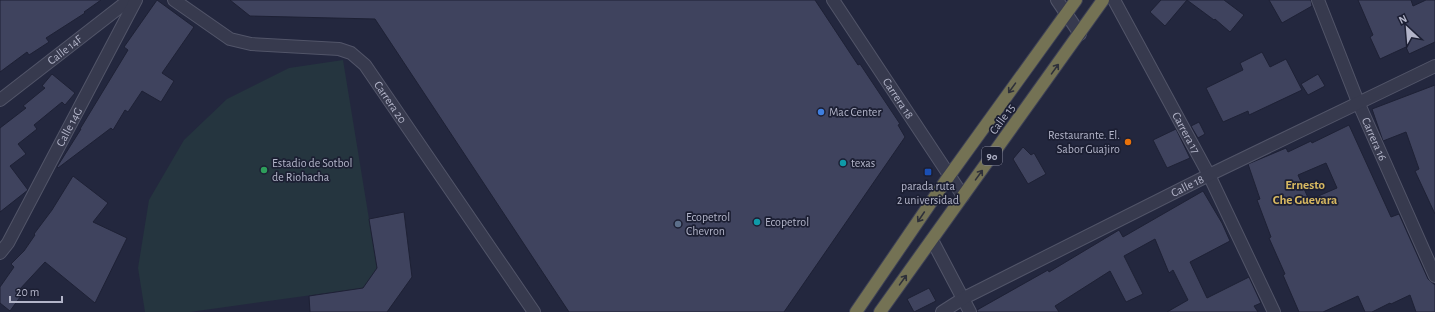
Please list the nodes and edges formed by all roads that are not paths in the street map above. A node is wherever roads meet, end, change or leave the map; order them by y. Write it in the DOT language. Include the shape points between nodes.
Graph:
graph roads {
  1 [pos="129,0"];
  2 [pos="136,0"];
  3 [pos="174,0"];
  4 [pos="833,0"];
  5 [pos="1057,0"];
  6 [pos="1076,0"];
  7 [pos="1103,0"];
  8 [pos="1114,0"];
  9 [pos="1318,0"];
  10 [pos="1066,13"];
  11 [pos="1080,34"];
  12 [pos="1435,66"];
  13 [pos="0,100"];
  14 [pos="1358,102"];
  15 [pos="1209,175"];
  16 [pos="949,176"];
  17 [pos="963,196"];
  18 [pos="932,240"];
  19 [pos="0,253"];
  20 [pos="1435,276"];
  21 [pos="964,298"];
  22 [pos="534,312"];
  23 [pos="856,312"];
  24 [pos="880,312"];
  25 [pos="942,312"];
  26 [pos="970,312"];
  27 [pos="1274,312"];
  1 -- 13 [label="street, Calle 14F"];
  2 -- 19 [label="street, Calle 14G" via="8,243"];
  3 -- 22 [label="street, Carrera 20" via="230,39 251,44 339,49 351,53 366,65"];
  4 -- 16 [label="street, Carrera 18"];
  5 -- 10 [label="street"];
  6 -- 10 [label="highway, Calle 15 / 90"];
  7 -- 11 [label="highway, Calle 15 / 90"];
  8 -- 15 [label="street, Carrera 17"];
  9 -- 14 [label="street, Carrera 16"];
  10 -- 11 [label="street"];
  10 -- 16 [label="highway, Calle 15 / 90, one-way"];
  17 -- 11 [label="highway, Calle 15 / 90, one-way"];
  12 -- 14 [label="street, Calle 18"];
  14 -- 15 [label="street, Calle 18"];
  14 -- 20 [label="street, Carrera 16"];
  15 -- 21 [label="street, Calle 18"];
  15 -- 27 [label="street, Carrera 17"];
  16 -- 17 [label="street, Carrera 18"];
  16 -- 23 [label="highway, Calle 15 / 90, one-way"];
  17 -- 18 [label="highway, Calle 15 / 90"];
  18 -- 21 [label="street"];
  24 -- 18 [label="highway, Calle 15 / 90, one-way"];
  21 -- 25 [label="street, Calle 18"];
  21 -- 26 [label="street"];
}
